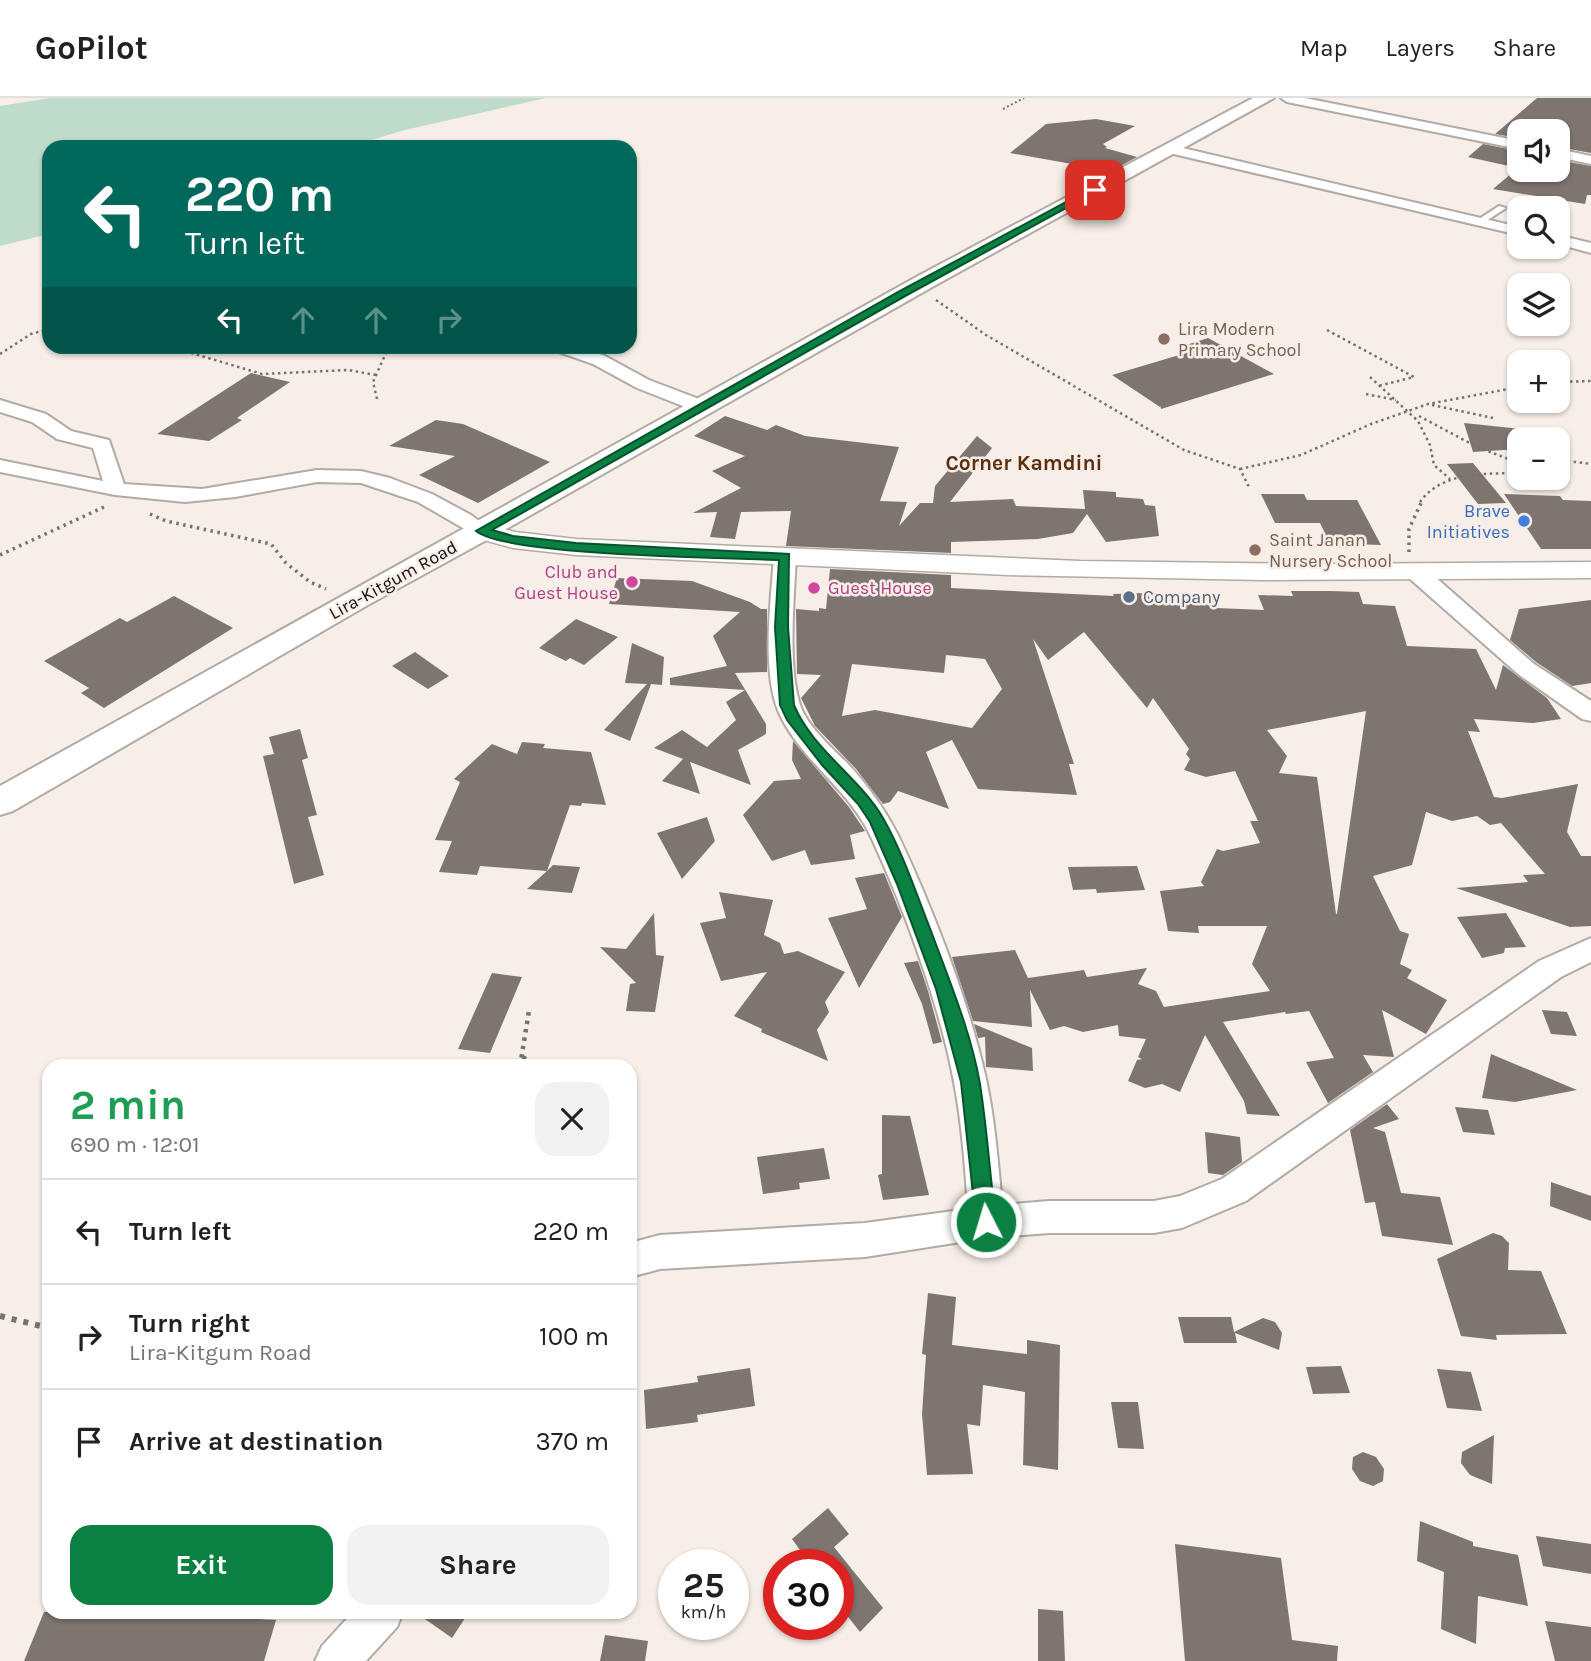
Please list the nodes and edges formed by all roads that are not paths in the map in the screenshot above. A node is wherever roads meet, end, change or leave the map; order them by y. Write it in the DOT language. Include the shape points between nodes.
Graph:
graph roads {
  1 [pos="1266,98"];
  2 [pos="1287,98"];
  3 [pos="1507,143"];
  4 [pos="1170,149"];
  5 [pos="1570,156"];
  6 [pos="1591,160"];
  7 [pos="1502,208"];
  8 [pos="1480,221"];
  9 [pos="1507,227"];
  10 [pos="1570,243"];
  11 [pos="1591,248"];
  12 [pos="582,354"];
  13 [pos="0,406"];
  14 [pos="701,406"];
  15 [pos="0,466"];
  16 [pos="124,493"];
  17 [pos="482,531"];
  18 [pos="785,557"];
  19 [pos="1591,570"];
  20 [pos="1417,573"];
  21 [pos="1591,713"];
  22 [pos="0,802"];
  23 [pos="1591,949"];
  24 [pos="986,1222"];
  25 [pos="637,1258"];
  26 [pos="376,1619"];
  27 [pos="337,1661"];
  1 -- 4 [label="main road, Lira-Kitgum Road"];
  2 -- 3 [label="street"];
  4 -- 8 [label="street"];
  4 -- 14 [label="main road, Lira-Kitgum Road"];
  5 -- 6 [label="street"];
  7 -- 8 [label="lane"];
  8 -- 9 [label="street"];
  10 -- 11 [label="street"];
  12 -- 14 [label="street"];
  13 -- 16 [label="street" via="39,418 64,435 102,444"];
  14 -- 17 [label="main road, Lira-Kitgum Road"];
  15 -- 16 [label="street"];
  16 -- 17 [label="street" via="207,495 320,476 354,477 438,503"];
  17 -- 18 [label="street" via="563,546"];
  17 -- 22 [label="main road, Lira-Kitgum Road"];
  18 -- 20 [label="street" via="1123,570"];
  18 -- 24 [label="street" via="781,627 787,705 827,762 864,800 905,884 944,989 970,1082"];
  19 -- 20 [label="street"];
  20 -- 21 [label="street" via="1527,669"];
  23 -- 24 [label="street" via="1550,968 1234,1190 1182,1212 1154,1217"];
  24 -- 25 [label="street" via="865,1240 660,1252"];
  26 -- 27 [label="street"];
}
